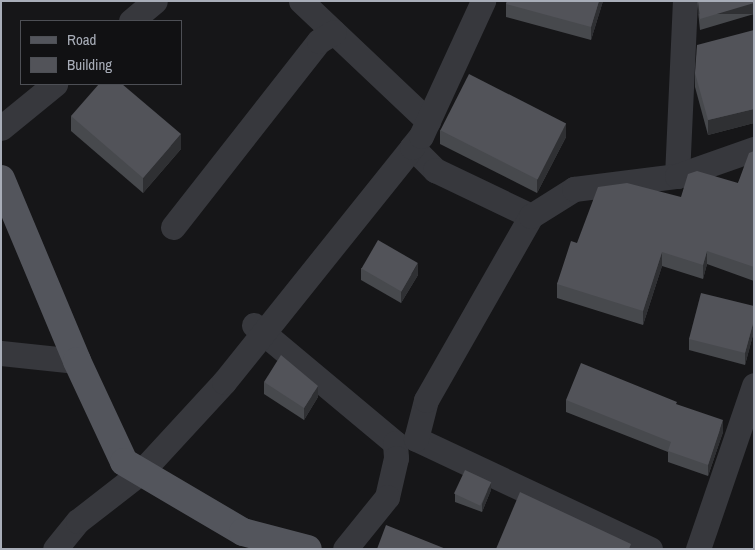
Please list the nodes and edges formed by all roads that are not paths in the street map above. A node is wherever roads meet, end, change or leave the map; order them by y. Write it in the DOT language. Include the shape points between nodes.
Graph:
graph roads {
  1 [pos="155,1"];
  2 [pos="301,1"];
  3 [pos="484,1"];
  4 [pos="685,1"];
  5 [pos="132,20"];
  6 [pos="334,32"];
  7 [pos="54,85"];
  8 [pos="428,121"];
  9 [pos="1,128"];
  10 [pos="412,147"];
  11 [pos="754,149"];
  12 [pos="677,176"];
  13 [pos="1,179"];
  14 [pos="531,216"];
  15 [pos="173,227"];
  16 [pos="259,328"];
  17 [pos="1,352"];
  18 [pos="77,361"];
  19 [pos="754,385"];
  20 [pos="406,441"];
  21 [pos="141,472"];
  22 [pos="55,549"];
  23 [pos="308,549"];
  24 [pos="345,549"];
  25 [pos="650,549"];
  26 [pos="698,549"];
  1 -- 5 [label="street"];
  2 -- 6 [label="street"];
  3 -- 8 [label="street"];
  4 -- 12 [label="street"];
  6 -- 8 [label="street"];
  6 -- 15 [label="street" via="319,41"];
  7 -- 9 [label="street"];
  8 -- 10 [label="street"];
  10 -- 14 [label="street" via="435,170"];
  10 -- 16 [label="street"];
  11 -- 12 [label="street"];
  12 -- 14 [label="street" via="574,189"];
  13 -- 18 [label="main road"];
  14 -- 20 [label="street"];
  16 -- 20 [label="street"];
  16 -- 21 [label="street" via="224,382"];
  17 -- 18 [label="street"];
  18 -- 21 [label="main road" via="124,462"];
  19 -- 26 [label="street"];
  20 -- 24 [label="street" via="396,458 387,497"];
  20 -- 25 [label="street"];
  21 -- 22 [label="street" via="78,521"];
  21 -- 23 [label="main road" via="243,532"];
}
